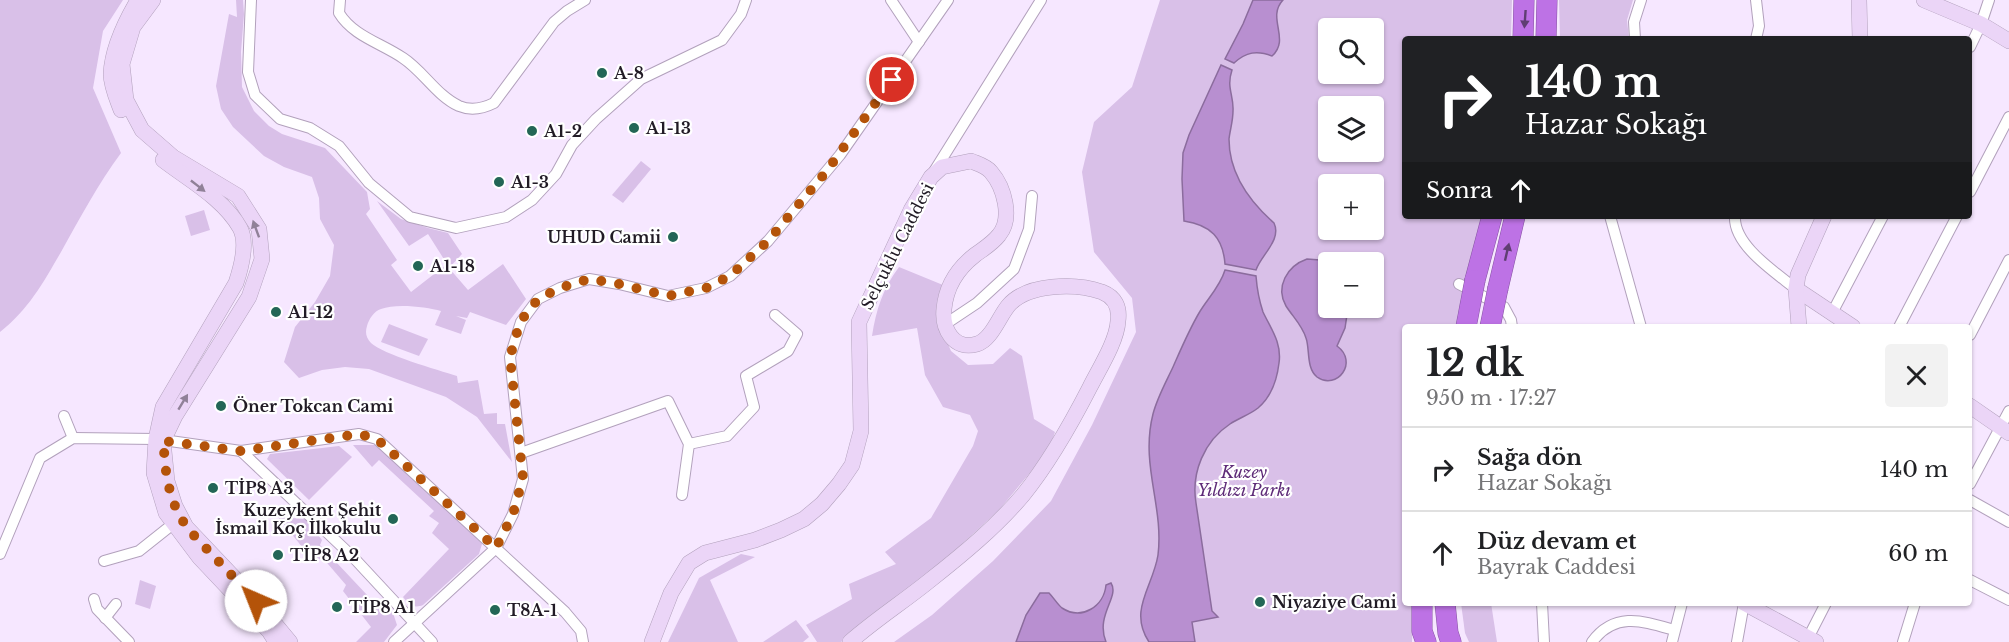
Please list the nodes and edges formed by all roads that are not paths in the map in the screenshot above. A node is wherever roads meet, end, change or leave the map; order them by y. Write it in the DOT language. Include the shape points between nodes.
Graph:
graph roads {
  1 [pos="138,0"];
  2 [pos="153,0"];
  3 [pos="251,0"];
  4 [pos="340,0"];
  5 [pos="585,0"];
  6 [pos="746,0"];
  7 [pos="891,0"];
  8 [pos="948,0"];
  9 [pos="1041,0"];
  10 [pos="1524,0"];
  11 [pos="1547,0"];
  12 [pos="1641,0"];
  13 [pos="1755,0"];
  14 [pos="1859,0"];
  15 [pos="1924,0"];
  16 [pos="1989,0"];
  17 [pos="1981,24"];
  18 [pos="1523,36"];
  19 [pos="1546,36"];
  20 [pos="1635,36"];
  21 [pos="1757,36"];
  22 [pos="1860,36"];
  23 [pos="2009,41"];
  24 [pos="919,42"];
  25 [pos="1972,43"];
  26 [pos="2009,117"];
  27 [pos="931,177"];
  28 [pos="1972,188"];
  29 [pos="1032,196"];
  30 [pos="1491,219"];
  31 [pos="1514,219"];
  32 [pos="1611,219"];
  33 [pos="1735,219"];
  34 [pos="1823,219"];
  35 [pos="1881,219"];
  36 [pos="1955,219"];
  37 [pos="2009,260"];
  38 [pos="1467,282"];
  39 [pos="1796,289"];
  40 [pos="1832,313"];
  41 [pos="775,315"];
  42 [pos="1466,324"];
  43 [pos="1491,324"];
  44 [pos="1512,324"];
  45 [pos="1640,324"];
  46 [pos="1799,324"];
  47 [pos="1848,324"];
  48 [pos="1901,324"];
  49 [pos="944,325"];
  50 [pos="1972,331"];
  51 [pos="206,350"];
  52 [pos="1972,407"];
  53 [pos="2009,411"];
  54 [pos="64,416"];
  55 [pos="2005,430"];
  56 [pos="73,438"];
  57 [pos="160,440"];
  58 [pos="689,444"];
  59 [pos="241,451"];
  60 [pos="520,453"];
  61 [pos="1972,481"];
  62 [pos="682,495"];
  63 [pos="1972,501"];
  64 [pos="177,520"];
  65 [pos="2009,522"];
  66 [pos="496,548"];
  67 [pos="0,554"];
  68 [pos="104,561"];
  69 [pos="1972,581"];
  70 [pos="94,598"];
  71 [pos="2009,600"];
  72 [pos="116,604"];
  73 [pos="1422,606"];
  74 [pos="1445,606"];
  75 [pos="1542,606"];
  76 [pos="1681,606"];
  77 [pos="1747,606"];
  78 [pos="1751,606"];
  79 [pos="1825,606"];
  80 [pos="1914,606"];
  81 [pos="105,618"];
  82 [pos="414,622"];
  83 [pos="1674,630"];
  84 [pos="1420,638"];
  85 [pos="1449,638"];
  86 [pos="1810,640"];
  87 [pos="129,642"];
  88 [pos="276,642"];
  89 [pos="290,642"];
  90 [pos="394,642"];
  91 [pos="432,642"];
  92 [pos="584,642"];
  93 [pos="652,642"];
  94 [pos="850,642"];
  95 [pos="1544,642"];
  96 [pos="1592,642"];
  97 [pos="1672,642"];
  98 [pos="1737,642"];
  99 [pos="1903,642"];
  1 -- 51 [label="street, one-way" via="114,55 111,76 125,120 155,154 223,206 241,230 243,261"];
  51 -- 2 [label="street, one-way" via="249,297 262,259 259,230 238,196 173,157 142,130 126,100 122,64 133,27"];
  3 -- 6 [label="street" via="248,72 255,95 280,119 310,128 339,146 369,183 410,217 456,228 506,217 532,200 596,118 641,79 722,40"];
  4 -- 5 [label="street" via="339,13 353,30 404,58 450,101 470,110 494,103 554,22"];
  7 -- 24 [label="street"];
  8 -- 24 [label="street"];
  9 -- 27 [label="street"];
  10 -- 18 [label="highway, one-way"];
  11 -- 19 [label="highway"];
  12 -- 20 [label="street" via="1634,22"];
  13 -- 21 [label="street"];
  14 -- 22 [label="street"];
  15 -- 17 [label="street"];
  16 -- 17 [label="street"];
  17 -- 23 [label="street"];
  17 -- 25 [label="street"];
  24 -- 60 [label="street" via="840,155 768,241 730,276 706,288 668,296 589,279 538,299 520,322 510,357"];
  26 -- 28 [label="street"];
  27 -- 49 [label="street, Selçuklu Caddesi" via="942,167 958,162 984,166 1001,189 1006,215 1001,233 963,266 951,282 946,293"];
  27 -- 93 [label="street, Selçuklu Caddesi" via="911,210 859,322 861,431 852,465 828,498 804,519 755,540 705,553 689,563 671,593"];
  29 -- 49 [label="street" via="1029,229 1014,269 977,303"];
  30 -- 38 [label="highway"];
  43 -- 31 [label="highway, one-way, bridge"];
  32 -- 45 [label="street"];
  33 -- 39 [label="street" via="1743,242"];
  34 -- 39 [label="street" via="1798,275"];
  35 -- 40 [label="street"];
  36 -- 48 [label="street"];
  37 -- 50 [label="street"];
  38 -- 42 [label="highway, bridge"];
  38 -- 44 [label="street" via="1504,307"];
  39 -- 40 [label="street"];
  39 -- 46 [label="street"];
  40 -- 47 [label="street"];
  41 -- 58 [label="street" via="797,334 788,351 746,376 754,407 726,436"];
  49 -- 94 [label="street" via="952,340 962,345 977,344 987,338 1010,304 1028,292 1051,287 1094,289 1115,301 1119,310 1116,331 1083,401 1022,496 957,559"];
  51 -- 57 [label="street"];
  52 -- 55 [label="street"];
  53 -- 55 [label="street"];
  54 -- 56 [label="street"];
  55 -- 61 [label="street"];
  56 -- 57 [label="street"];
  56 -- 67 [label="street" via="40,458"];
  57 -- 59 [label="street"];
  57 -- 64 [label="street"];
  58 -- 60 [label="street" via="668,401"];
  58 -- 62 [label="street"];
  59 -- 66 [label="street" via="359,434 377,439"];
  59 -- 82 [label="street" via="353,557"];
  60 -- 66 [label="street" via="523,478 513,514"];
  63 -- 65 [label="street"];
  64 -- 68 [label="street" via="139,551"];
  64 -- 88 [label="street" via="199,557"];
  64 -- 89 [label="street"];
  66 -- 82 [label="street"];
  66 -- 92 [label="street" via="565,612 581,631"];
  69 -- 71 [label="street"];
  70 -- 81 [label="street"];
  72 -- 81 [label="street"];
  73 -- 84 [label="highway"];
  74 -- 85 [label="highway"];
  75 -- 95 [label="street"];
  76 -- 83 [label="street"];
  77 -- 98 [label="street"];
  78 -- 86 [label="street"];
  79 -- 86 [label="street"];
  80 -- 99 [label="street"];
  81 -- 87 [label="street"];
  82 -- 90 [label="street"];
  82 -- 91 [label="street"];
  83 -- 96 [label="street" via="1640,621 1622,621 1608,627"];
  83 -- 97 [label="street"];
}
